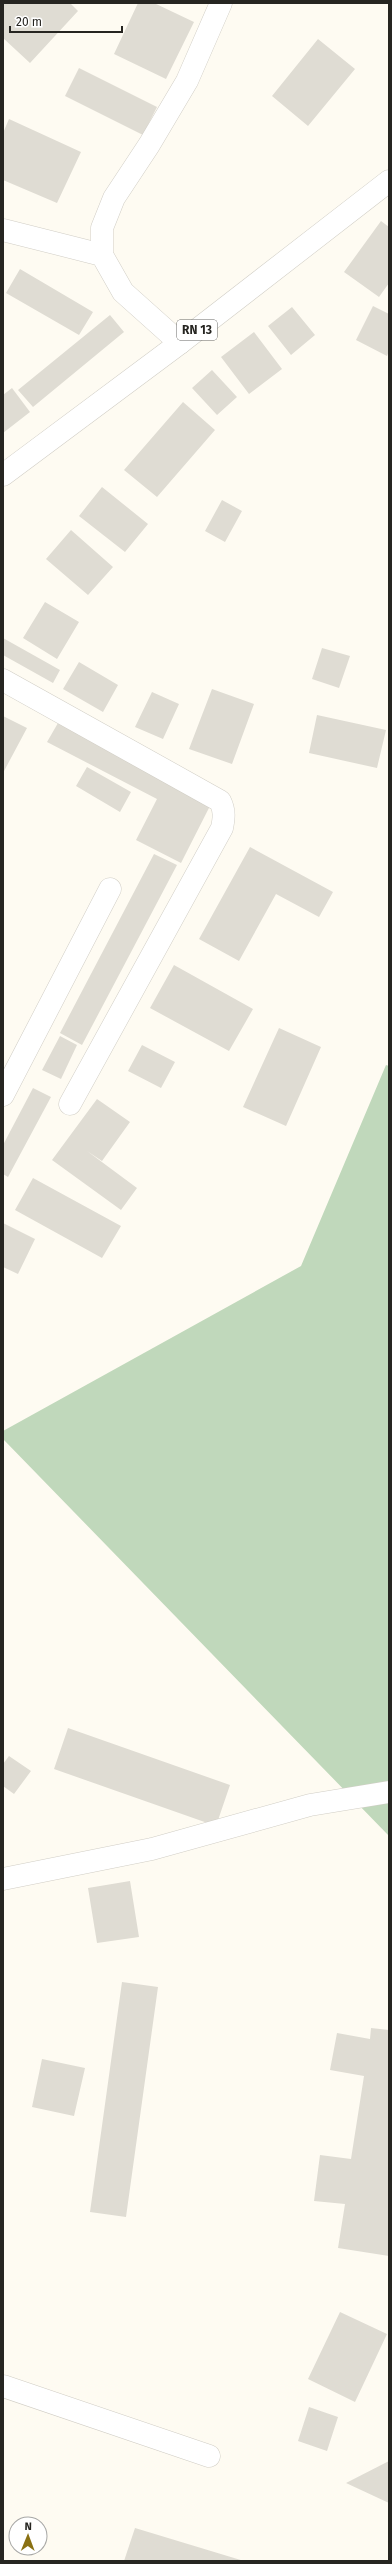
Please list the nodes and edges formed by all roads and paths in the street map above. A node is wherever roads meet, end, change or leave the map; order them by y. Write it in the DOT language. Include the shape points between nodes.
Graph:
graph roads {
  1 [pos="221,3"];
  2 [pos="389,181"];
  3 [pos="3,230"];
  4 [pos="102,255"];
  5 [pos="180,343"];
  6 [pos="3,475"];
  7 [pos="3,680"];
  8 [pos="110,889"];
  9 [pos="3,1095"];
  10 [pos="70,1104"];
  11 [pos="389,1792"];
  12 [pos="3,1879"];
  13 [pos="3,2386"];
  14 [pos="209,2456"];
  1 -- 4 [label="street" via="187,81 114,198 102,228"];
  2 -- 5 [label="street, RN 13"];
  3 -- 4 [label="street"];
  4 -- 5 [label="street" via="123,292"];
  5 -- 6 [label="street, RN 13"];
  7 -- 10 [label="street" via="220,801 223,808 222,828"];
  8 -- 9 [label="street"];
  11 -- 12 [label="street" via="310,1806 152,1849"];
  13 -- 14 [label="street"];
}
